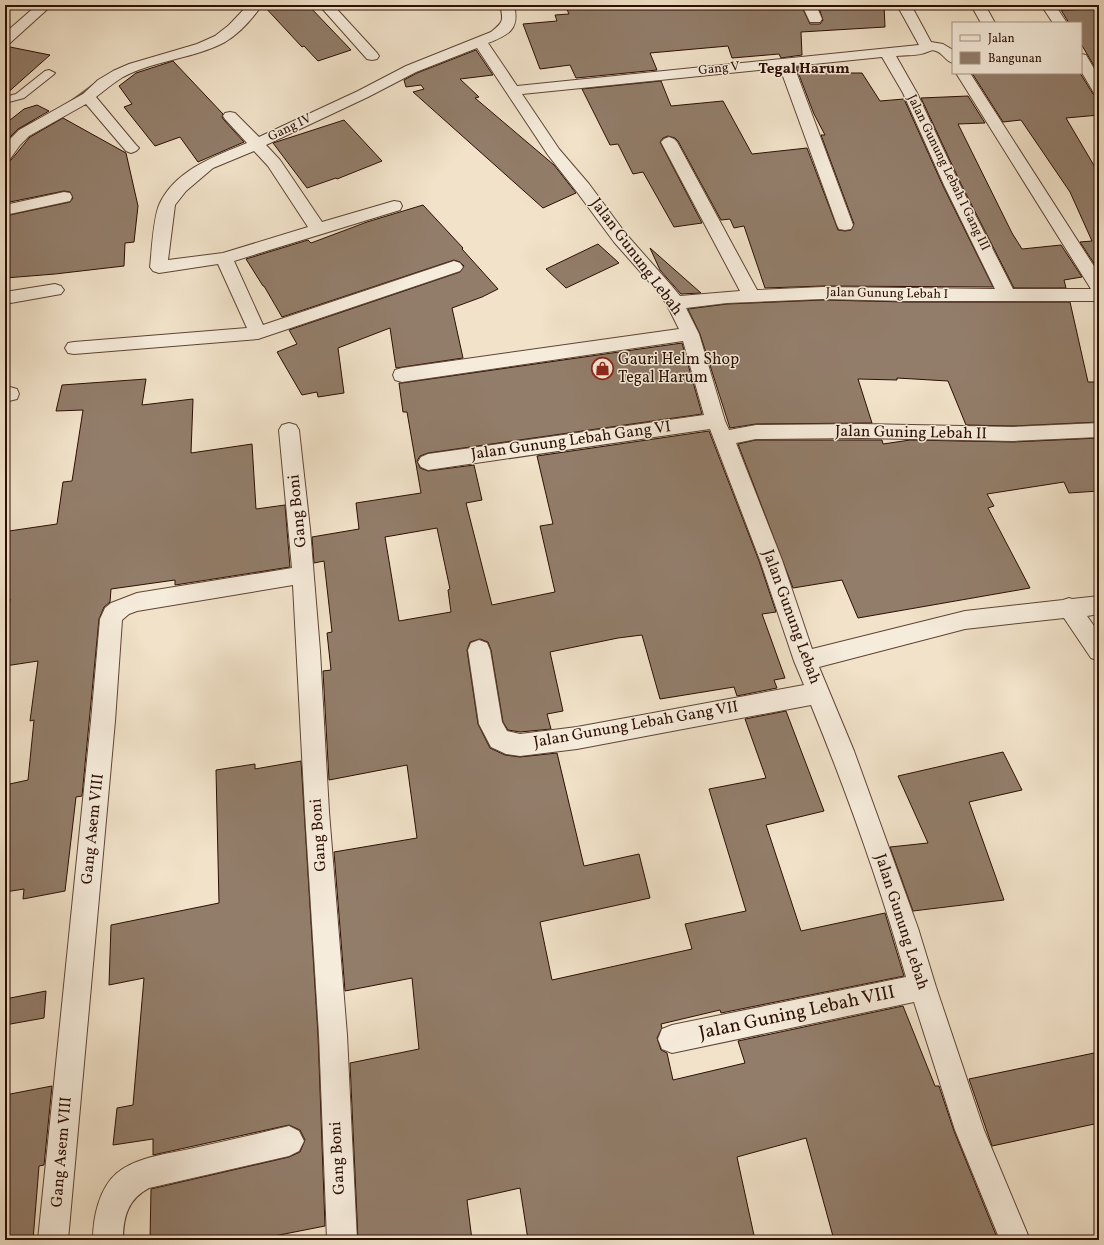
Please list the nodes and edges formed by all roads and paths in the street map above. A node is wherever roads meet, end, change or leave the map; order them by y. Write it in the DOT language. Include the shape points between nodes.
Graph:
graph roads {
  1 [pos="45,5"];
  2 [pos="255,5"];
  3 [pos="326,5"];
  4 [pos="507,5"];
  5 [pos="809,5"];
  6 [pos="904,5"];
  7 [pos="978,5"];
  8 [pos="1048,5"];
  9 [pos="815,19"];
  10 [pos="987,22"];
  11 [pos="1059,22"];
  12 [pos="5,40"];
  13 [pos="480,42"];
  14 [pos="926,46"];
  15 [pos="887,53"];
  16 [pos="372,56"];
  17 [pos="952,58"];
  18 [pos="1082,60"];
  19 [pos="785,62"];
  20 [pos="49,73"];
  21 [pos="963,74"];
  22 [pos="1099,90"];
  23 [pos="512,91"];
  24 [pos="88,97"];
  25 [pos="5,100"];
  26 [pos="230,116"];
  27 [pos="669,142"];
  28 [pos="257,144"];
  29 [pos="131,148"];
  30 [pos="5,156"];
  31 [pos="64,197"];
  32 [pos="394,206"];
  33 [pos="5,210"];
  34 [pos="845,225"];
  35 [pos="318,229"];
  36 [pos="224,258"];
  37 [pos="454,267"];
  38 [pos="1099,288"];
  39 [pos="55,290"];
  40 [pos="1007,295"];
  41 [pos="1099,295"];
  42 [pos="752,297"];
  43 [pos="5,298"];
  44 [pos="674,303"];
  45 [pos="258,333"];
  46 [pos="690,334"];
  47 [pos="74,348"];
  48 [pos="402,374"];
  49 [pos="720,429"];
  50 [pos="289,430"];
  51 [pos="1099,430"];
  52 [pos="428,462"];
  53 [pos="304,575"];
  54 [pos="1099,605"];
  55 [pos="1069,607"];
  56 [pos="479,650"];
  57 [pos="1099,651"];
  58 [pos="805,661"];
  59 [pos="818,693"];
  60 [pos="922,987"];
  61 [pos="672,1039"];
  62 [pos="288,1141"];
  63 [pos="53,1240"];
  64 [pos="108,1240"];
  65 [pos="342,1240"];
  66 [pos="1015,1240"];
  1 -- 12 [label="street"];
  2 -- 24 [label="street" via="221,38 180,55 124,70 99,86"];
  3 -- 16 [label="street"];
  4 -- 13 [label="street, Gang IV" via="510,17 508,25 496,35"];
  5 -- 9 [label="street"];
  6 -- 14 [label="street"];
  7 -- 10 [label="street"];
  8 -- 11 [label="street"];
  13 -- 23 [label="street, Jalan Gunung Lebah"];
  13 -- 28 [label="street, Gang IV" via="411,69"];
  14 -- 15 [label="street, Gang V" via="923,49"];
  14 -- 17 [label="street" via="944,48"];
  15 -- 19 [label="street, Gang V"];
  15 -- 40 [label="street, Jalan Gunung Lebah I Gang III" via="910,93"];
  18 -- 22 [label="street"];
  19 -- 23 [label="street, Gang V"];
  19 -- 34 [label="street"];
  20 -- 25 [label="lane" via="20,96"];
  21 -- 38 [label="street"];
  23 -- 44 [label="street, Jalan Gunung Lebah" via="553,152"];
  24 -- 29 [label="street"];
  24 -- 30 [label="street" via="24,133"];
  26 -- 28 [label="street"];
  27 -- 42 [label="street"];
  28 -- 35 [label="street" via="274,163"];
  28 -- 36 [label="street, Gang IV" via="207,165 180,187 168,204 159,267"];
  31 -- 33 [label="street"];
  32 -- 35 [label="street"];
  35 -- 36 [label="street"];
  36 -- 45 [label="street"];
  37 -- 45 [label="street"];
  39 -- 43 [label="street"];
  40 -- 41 [label="street, Jalan Gunung Lebah I"];
  40 -- 42 [label="street, Jalan Gunung Lebah I" via="823,293"];
  42 -- 44 [label="street, Jalan Gunung Lebah I"];
  44 -- 46 [label="street, Jalan Gunung Lebah"];
  45 -- 47 [label="street"];
  46 -- 48 [label="street"];
  46 -- 49 [label="street, Jalan Gunung Lebah"];
  49 -- 51 [label="street, Jalan Guning Lebah II" via="756,432 1013,434"];
  49 -- 52 [label="street, Jalan Gunung Lebah Gang VI"];
  49 -- 58 [label="street, Jalan Gunung Lebah" via="771,560"];
  50 -- 53 [label="street, Gang Boni"];
  53 -- 63 [label="street, Gang Asem VIII" via="137,602 118,608 111,619"];
  53 -- 65 [label="street, Gang Boni" via="317,820 333,1035"];
  54 -- 55 [label="street"];
  55 -- 57 [label="street"];
  55 -- 58 [label="street" via="965,620"];
  56 -- 59 [label="street, Jalan Gunung Lebah Gang VII" via="491,724 499,738 506,743 520,745 577,738"];
  58 -- 59 [label="street, Jalan Gunung Lebah"];
  59 -- 60 [label="street, Jalan Gunung Lebah" via="842,751 903,921"];
  60 -- 61 [label="street, Jalan Guning Lebah VIII"];
  60 -- 66 [label="street, Jalan Gunung Lebah" via="970,1130"];
  62 -- 64 [label="street" via="144,1174 125,1186 113,1204"];
}
